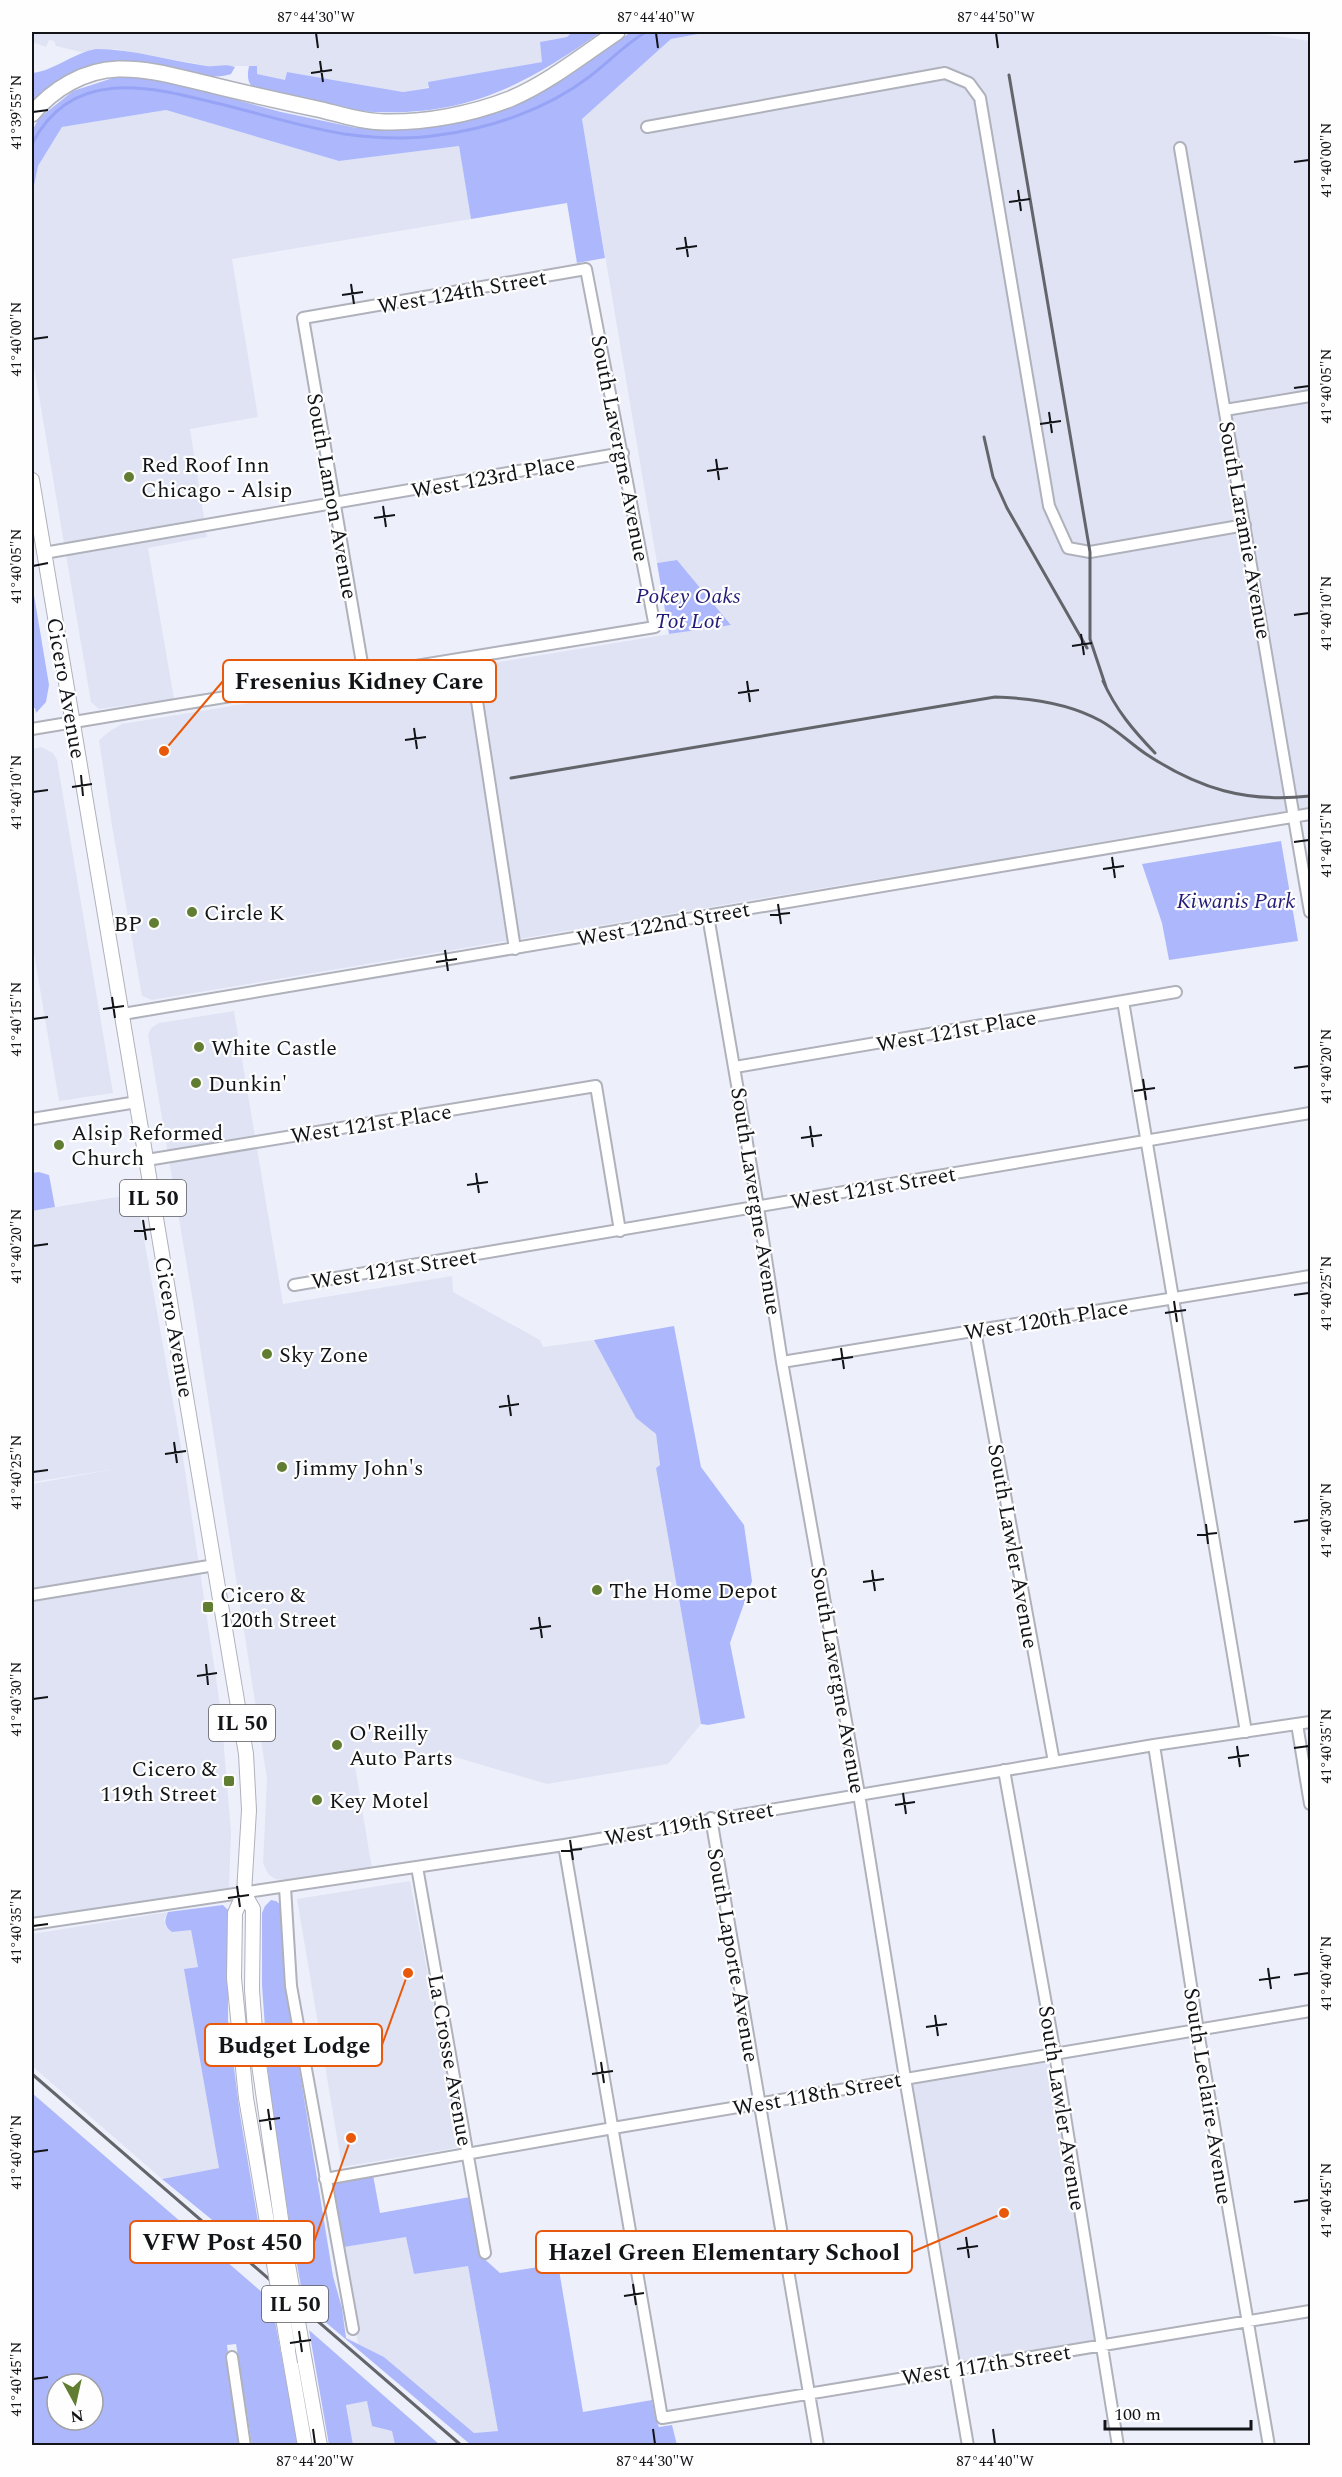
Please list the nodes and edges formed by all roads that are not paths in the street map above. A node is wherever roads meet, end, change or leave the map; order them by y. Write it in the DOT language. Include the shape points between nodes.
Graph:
graph roads {
  1 [pos="617,32"];
  2 [pos="32,114"];
  3 [pos="648,127"];
  4 [pos="1180,148"];
  5 [pos="586,269"];
  6 [pos="303,318"];
  7 [pos="1311,396"];
  8 [pos="1225,410"];
  9 [pos="623,453"];
  10 [pos="32,480"];
  11 [pos="335,504"];
  12 [pos="1245,525"];
  13 [pos="44,553"];
  14 [pos="364,675"];
  15 [pos="475,688"];
  16 [pos="72,722"];
  17 [pos="32,729"];
  18 [pos="1311,814"];
  19 [pos="1294,817"];
  20 [pos="1311,912"];
  21 [pos="708,916"];
  22 [pos="515,948"];
  23 [pos="1176,992"];
  24 [pos="1123,1001"];
  25 [pos="123,1014"];
  26 [pos="735,1067"];
  27 [pos="138,1102"];
  28 [pos="1311,1113"];
  29 [pos="32,1119"];
  30 [pos="1147,1141"];
  31 [pos="147,1160"];
  32 [pos="758,1207"];
  33 [pos="620,1231"];
  34 [pos="1311,1276"];
  35 [pos="294,1285"];
  36 [pos="1173,1298"];
  37 [pos="975,1331"];
  38 [pos="782,1362"];
  39 [pos="215,1565"];
  40 [pos="32,1595"];
  41 [pos="1311,1722"];
  42 [pos="1297,1724"];
  43 [pos="1246,1732"];
  44 [pos="1154,1745"];
  45 [pos="1054,1762"];
  46 [pos="1004,1770"];
  47 [pos="859,1794"];
  48 [pos="1311,1804"];
  49 [pos="711,1818"];
  50 [pos="564,1845"];
  51 [pos="417,1867"];
  52 [pos="285,1887"];
  53 [pos="244,1893"];
  54 [pos="32,1924"];
  55 [pos="1311,2011"];
  56 [pos="1198,2031"];
  57 [pos="1055,2054"];
  58 [pos="905,2078"];
  59 [pos="759,2103"];
  60 [pos="613,2128"];
  61 [pos="467,2153"];
  62 [pos="325,2179"];
  63 [pos="485,2253"];
  64 [pos="1311,2311"];
  65 [pos="1247,2321"];
  66 [pos="353,2329"];
  67 [pos="1100,2344"];
  68 [pos="232,2357"];
  69 [pos="955,2369"];
  70 [pos="809,2393"];
  71 [pos="245,2445"];
  72 [pos="305,2445"];
  73 [pos="320,2445"];
  74 [pos="818,2445"];
  75 [pos="968,2445"];
  76 [pos="1118,2445"];
  77 [pos="1269,2445"];
  1 -- 2 [label="highway" via="510,99 462,114 384,122 152,71 117,69 71,81 46,97"];
  3 -- 12 [label="street" via="945,73 969,83 980,98 1049,506 1068,548 1090,552"];
  4 -- 8 [label="street, South Laramie Avenue"];
  5 -- 6 [label="street, West 124th Street"];
  5 -- 9 [label="street, South Lavergne Avenue"];
  6 -- 11 [label="street, South Lamon Avenue"];
  7 -- 8 [label="street"];
  8 -- 12 [label="street, South Laramie Avenue"];
  9 -- 11 [label="street, West 123rd Place"];
  9 -- 14 [label="street, South Lavergne Avenue" via="655,627"];
  10 -- 13 [label="main road, Cicero Avenue / IL 50"];
  11 -- 13 [label="street, West 123rd Place"];
  11 -- 14 [label="street, South Lamon Avenue"];
  12 -- 19 [label="street, South Laramie Avenue"];
  13 -- 16 [label="main road, Cicero Avenue / IL 50"];
  14 -- 16 [label="street"];
  15 -- 22 [label="street"];
  16 -- 17 [label="street"];
  16 -- 25 [label="main road, Cicero Avenue / IL 50"];
  18 -- 19 [label="street, West 122nd Street"];
  19 -- 20 [label="street, South Laramie Avenue"];
  19 -- 21 [label="street, West 122nd Street"];
  21 -- 22 [label="street, West 122nd Street"];
  21 -- 26 [label="street, South Lavergne Avenue"];
  22 -- 25 [label="street, West 122nd Street"];
  23 -- 24 [label="street, West 121st Place"];
  24 -- 26 [label="street, West 121st Place"];
  24 -- 30 [label="street"];
  25 -- 27 [label="main road, Cicero Avenue / IL 50"];
  26 -- 32 [label="street, South Lavergne Avenue"];
  27 -- 29 [label="street"];
  27 -- 31 [label="main road, Cicero Avenue / IL 50"];
  28 -- 30 [label="street, West 121st Street"];
  30 -- 32 [label="street, West 121st Street"];
  30 -- 36 [label="street"];
  31 -- 33 [label="street, West 121st Place" via="596,1086"];
  31 -- 39 [label="main road, Cicero Avenue / IL 50"];
  32 -- 33 [label="street, West 121st Street"];
  32 -- 38 [label="street, South Lavergne Avenue"];
  33 -- 35 [label="street, West 121st Street"];
  34 -- 36 [label="street, West 120th Place"];
  36 -- 37 [label="street, West 120th Place"];
  36 -- 43 [label="street"];
  37 -- 38 [label="street, West 120th Place"];
  37 -- 45 [label="street, South Lawler Avenue"];
  38 -- 47 [label="street, South Lavergne Avenue"];
  39 -- 40 [label="street"];
  39 -- 53 [label="main road, Cicero Avenue / IL 50" via="246,1754 249,1810"];
  41 -- 42 [label="street, West 119th Street"];
  42 -- 43 [label="street, West 119th Street"];
  42 -- 48 [label="street"];
  43 -- 44 [label="street, West 119th Street"];
  44 -- 45 [label="street, West 119th Street"];
  44 -- 56 [label="street, South Leclaire Avenue"];
  45 -- 46 [label="street, West 119th Street"];
  46 -- 47 [label="street, West 119th Street"];
  46 -- 57 [label="street, South Lawler Avenue"];
  47 -- 49 [label="street, West 119th Street"];
  47 -- 58 [label="street, South Lavergne Avenue"];
  49 -- 50 [label="street, West 119th Street"];
  49 -- 59 [label="street, South Laporte Avenue"];
  50 -- 51 [label="street, West 119th Street"];
  50 -- 60 [label="street"];
  51 -- 52 [label="street, West 119th Street"];
  51 -- 61 [label="street, La Crosse Avenue"];
  52 -- 53 [label="street, West 119th Street"];
  52 -- 62 [label="street" via="291,1986"];
  53 -- 54 [label="street, West 119th Street"];
  53 -- 72 [label="main road, Cicero Avenue / IL 50, bridge" via="235,1913 238,2031"];
  53 -- 73 [label="main road, Cicero Avenue / IL 50, bridge" via="253,1910 256,2043 285,2247"];
  55 -- 56 [label="street, West 118th Street"];
  56 -- 57 [label="street, West 118th Street"];
  56 -- 65 [label="street, South Leclaire Avenue"];
  57 -- 58 [label="street, West 118th Street"];
  57 -- 67 [label="street, South Lawler Avenue"];
  58 -- 59 [label="street, West 118th Street"];
  58 -- 69 [label="street, South Lavergne Avenue"];
  59 -- 60 [label="street, West 118th Street"];
  59 -- 70 [label="street, South Laporte Avenue"];
  60 -- 61 [label="street, West 118th Street"];
  60 -- 70 [label="street, West 117th Street" via="662,2418"];
  61 -- 62 [label="street, West 118th Street"];
  61 -- 63 [label="street, La Crosse Avenue"];
  62 -- 66 [label="street"];
  64 -- 65 [label="street, West 117th Street"];
  65 -- 67 [label="street, West 117th Street"];
  65 -- 77 [label="street, South Leclaire Avenue"];
  67 -- 69 [label="street, West 117th Street"];
  67 -- 76 [label="street, South Lawler Avenue"];
  68 -- 71 [label="street"];
  69 -- 70 [label="street, West 117th Street"];
  69 -- 75 [label="street, South Lavergne Avenue"];
  70 -- 74 [label="street, South Laporte Avenue"];
}
